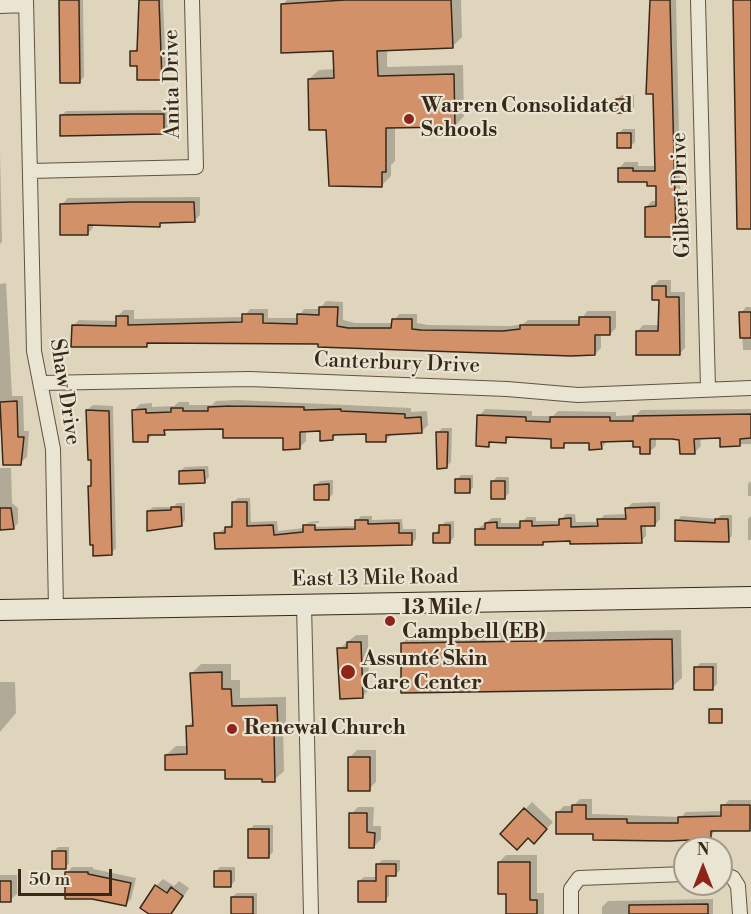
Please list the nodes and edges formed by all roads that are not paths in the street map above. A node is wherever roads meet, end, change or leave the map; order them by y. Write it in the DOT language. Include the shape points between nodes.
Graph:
graph roads {
  1 [pos="192,0"];
  2 [pos="698,0"];
  3 [pos="26,3"];
  4 [pos="0,6"];
  5 [pos="30,171"];
  6 [pos="41,383"];
  7 [pos="708,388"];
  8 [pos="751,388"];
  9 [pos="751,597"];
  10 [pos="304,604"];
  11 [pos="0,610"];
  12 [pos="56,610"];
  13 [pos="673,874"];
  14 [pos="733,881"];
  15 [pos="311,914"];
  16 [pos="571,914"];
  17 [pos="740,914"];
  1 -- 5 [label="street, Anita Drive" via="196,167"];
  2 -- 7 [label="street, Gilbert Drive"];
  3 -- 4 [label="street"];
  3 -- 5 [label="street, Shaw Drive"];
  5 -- 6 [label="street, Shaw Drive" via="34,351"];
  6 -- 7 [label="street, Canterbury Drive" via="249,379 578,395"];
  6 -- 12 [label="street, Shaw Drive" via="54,449"];
  7 -- 8 [label="street, Canterbury Drive"];
  9 -- 10 [label="main road, East 13 Mile Road"];
  10 -- 12 [label="main road, East 13 Mile Road"];
  10 -- 15 [label="street"];
  11 -- 12 [label="main road, East 13 Mile Road"];
  13 -- 16 [label="street" via="586,876 575,882 570,895"];
  14 -- 17 [label="street" via="738,886"];
}
